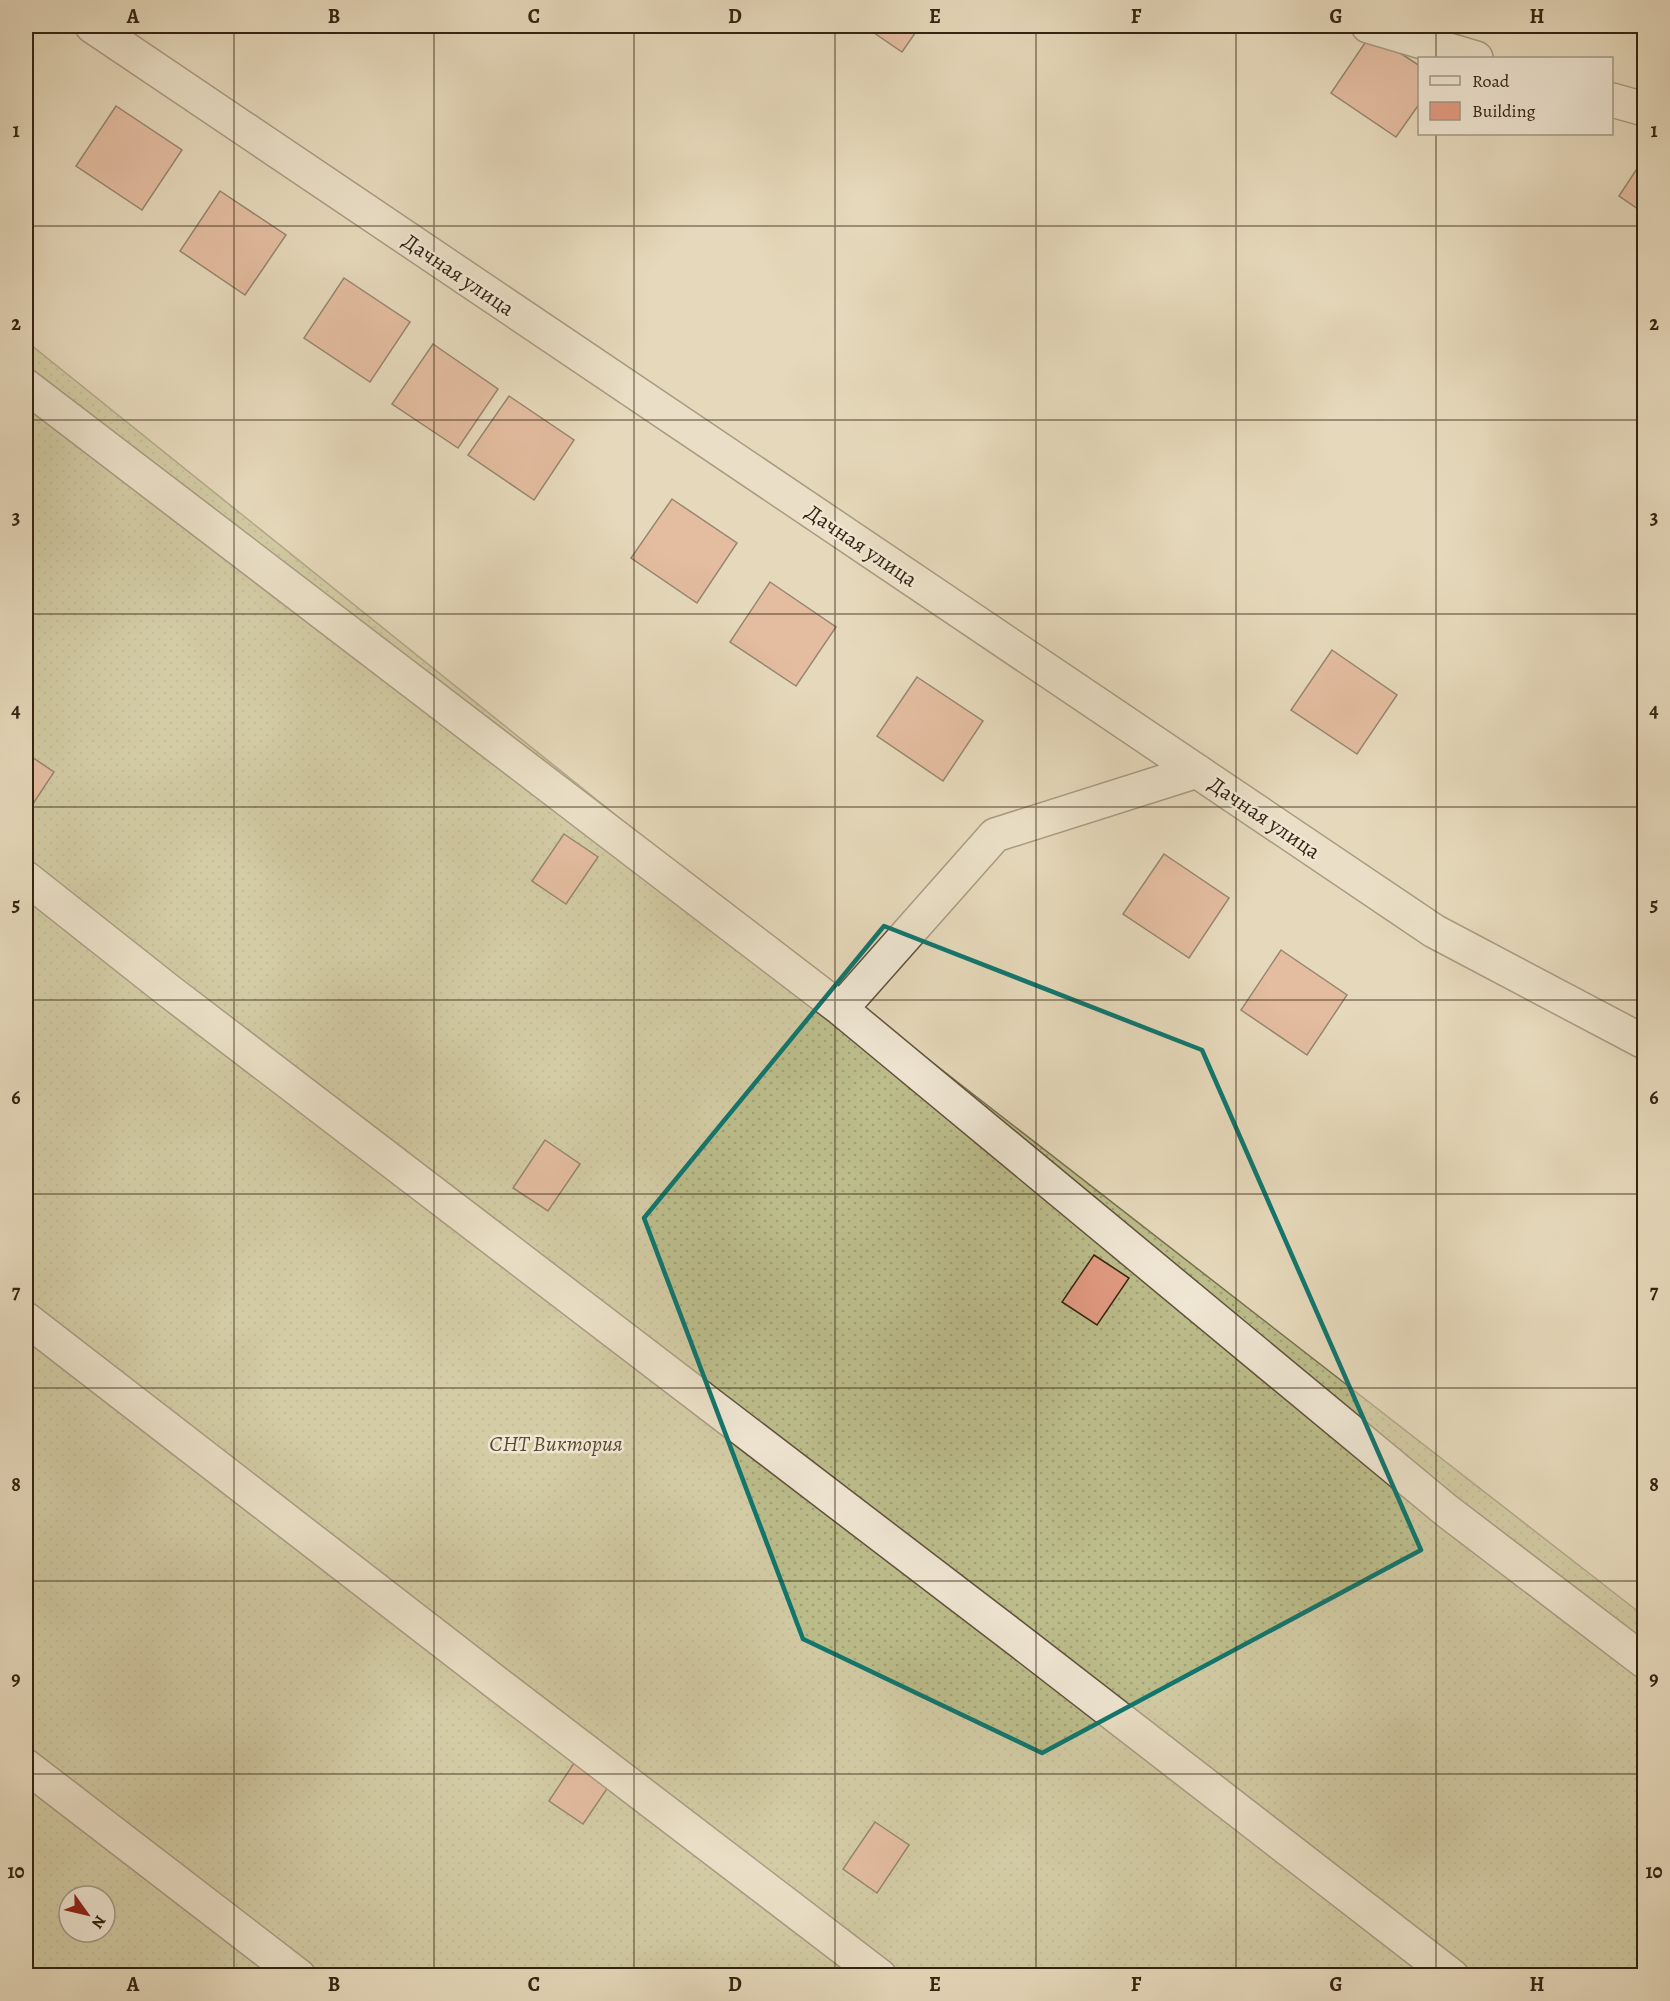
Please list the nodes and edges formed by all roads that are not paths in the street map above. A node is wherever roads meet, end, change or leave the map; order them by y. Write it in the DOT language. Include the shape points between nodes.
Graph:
graph roads {
  1 [pos="92,26"];
  2 [pos="1368,26"];
  3 [pos="1473,57"];
  4 [pos="1613,101"];
  5 [pos="1644,109"];
  6 [pos="26,386"];
  7 [pos="1197,771"];
  8 [pos="26,878"];
  9 [pos="841,1009"];
  10 [pos="1644,1042"];
  11 [pos="26,1319"];
  12 [pos="1644,1661"];
  13 [pos="26,1766"];
  14 [pos="299,1976"];
  15 [pos="880,1976"];
  16 [pos="1452,1976"];
  1 -- 7 [label="street, Дачная улица"];
  2 -- 3 [label="street"];
  4 -- 5 [label="street"];
  6 -- 9 [label="street"];
  7 -- 9 [label="street" via="995,835"];
  7 -- 10 [label="street, Дачная улица" via="1434,931"];
  8 -- 16 [label="street"];
  9 -- 12 [label="street" via="1447,1511"];
  11 -- 15 [label="street"];
  13 -- 14 [label="street"];
}
